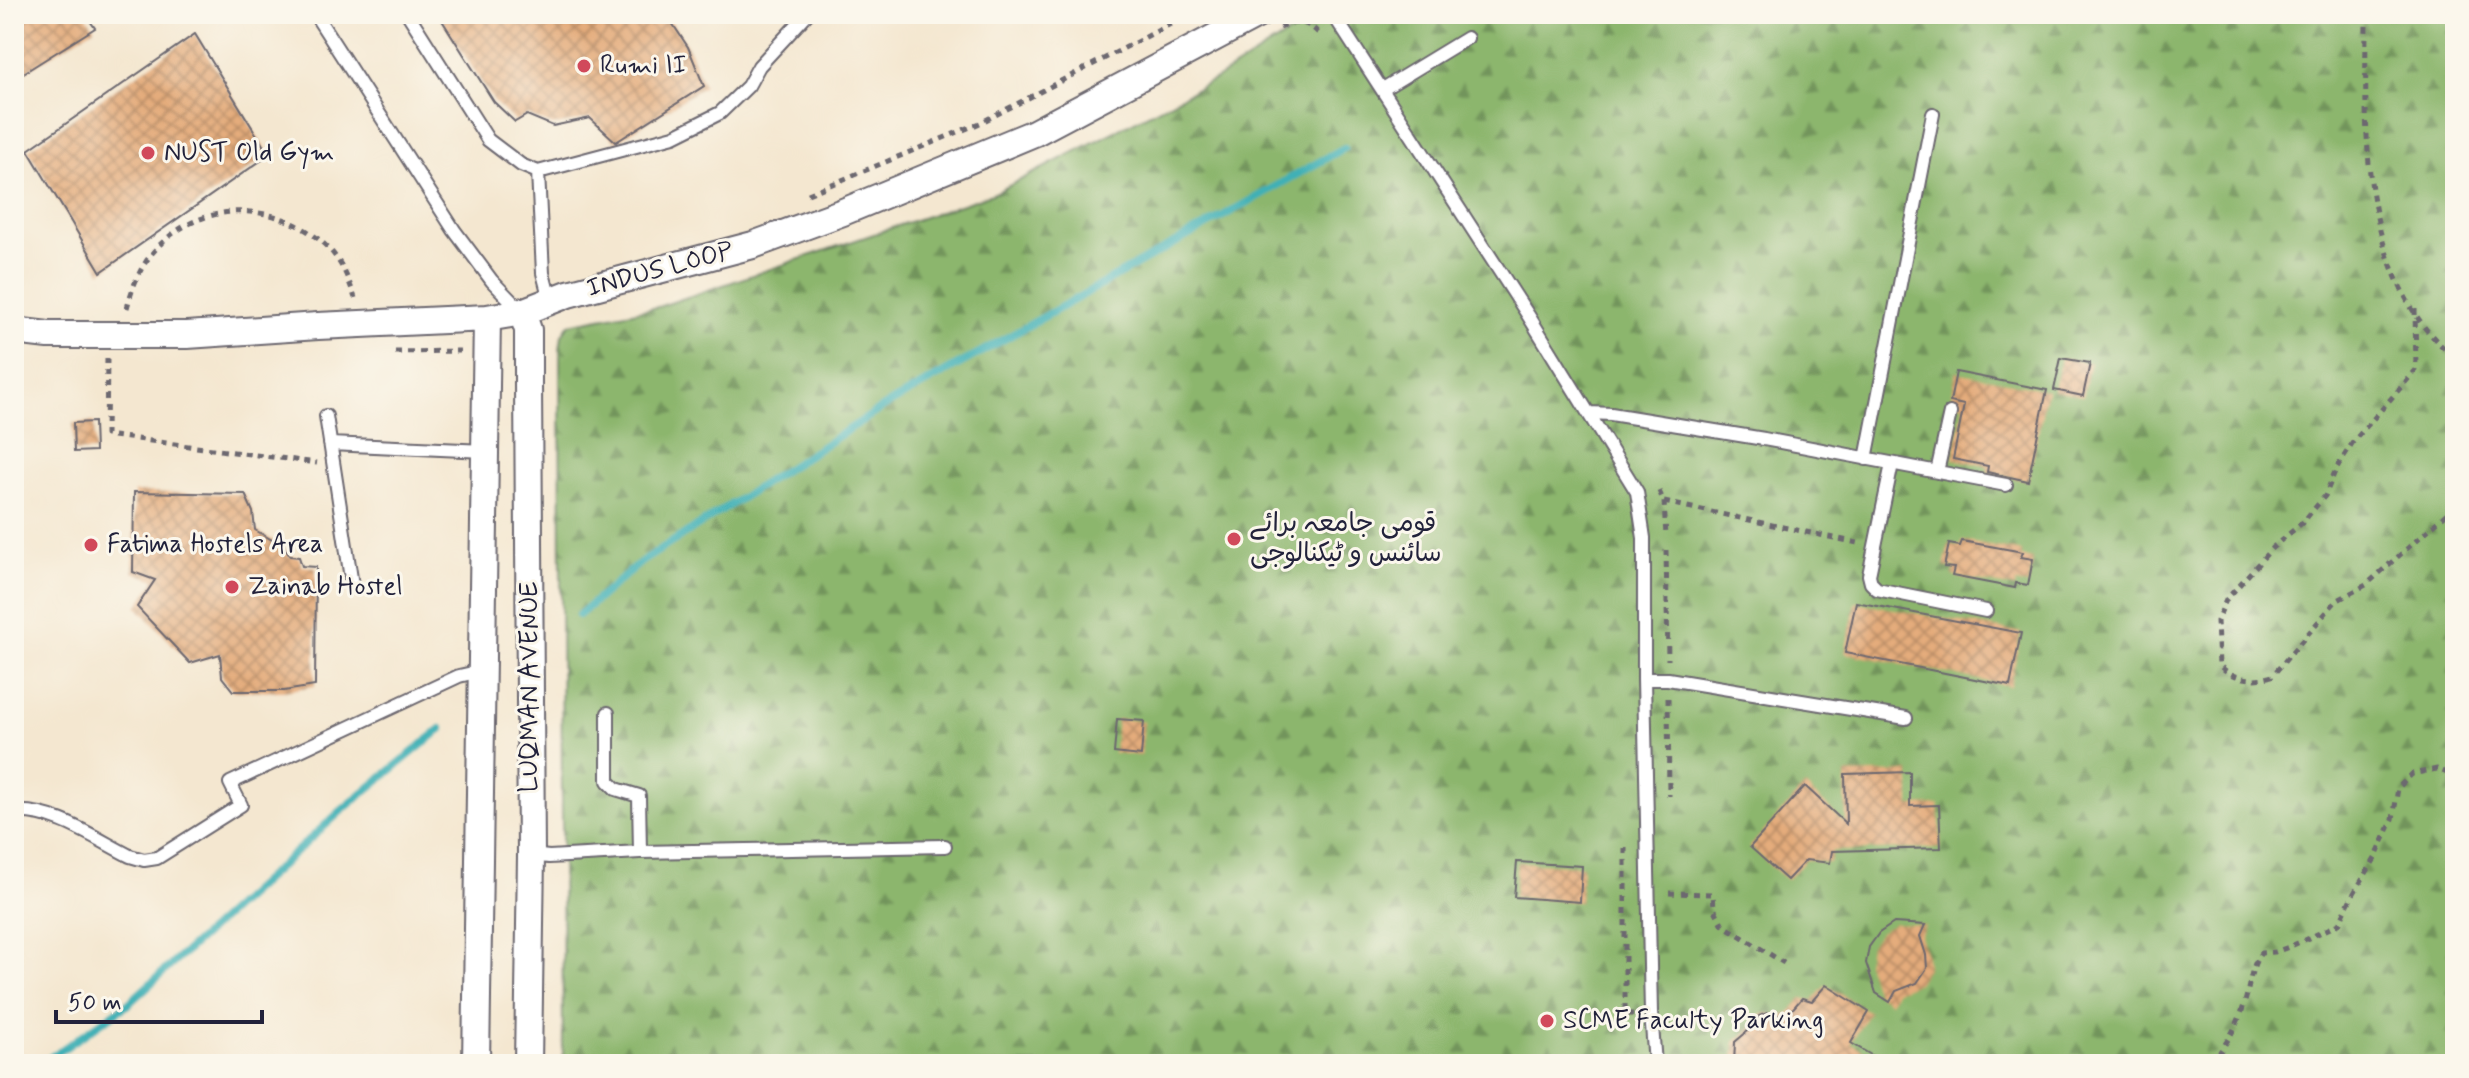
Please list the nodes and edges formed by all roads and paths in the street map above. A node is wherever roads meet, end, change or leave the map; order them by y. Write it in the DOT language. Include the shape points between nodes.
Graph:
graph roads {
  1 [pos="315,14"];
  2 [pos="408,14"];
  3 [pos="807,14"];
  4 [pos="1190,14"];
  5 [pos="1333,14"];
  6 [pos="2366,14"];
  7 [pos="1266,23"];
  8 [pos="1467,38"];
  9 [pos="1329,44"];
  10 [pos="1383,89"];
  11 [pos="1933,114"];
  12 [pos="538,172"];
  13 [pos="795,199"];
  14 [pos="356,299"];
  15 [pos="550,300"];
  16 [pos="2415,309"];
  17 [pos="522,312"];
  18 [pos="126,314"];
  19 [pos="487,318"];
  20 [pos="14,331"];
  21 [pos="108,355"];
  22 [pos="2455,359"];
  23 [pos="1590,413"];
  24 [pos="1950,413"];
  25 [pos="326,416"];
  26 [pos="330,444"];
  27 [pos="485,451"];
  28 [pos="1866,459"];
  29 [pos="1892,464"];
  30 [pos="334,465"];
  31 [pos="1937,472"];
  32 [pos="1652,479"];
  33 [pos="2006,485"];
  34 [pos="1664,502"];
  35 [pos="2455,506"];
  36 [pos="1874,547"];
  37 [pos="352,585"];
  38 [pos="1986,611"];
  39 [pos="481,671"];
  40 [pos="1644,679"];
  41 [pos="1668,679"];
  42 [pos="608,713"];
  43 [pos="1906,718"];
  44 [pos="2455,776"];
  45 [pos="1669,801"];
  46 [pos="14,812"];
  47 [pos="1625,838"];
  48 [pos="945,846"];
  49 [pos="640,852"];
  50 [pos="531,855"];
  51 [pos="1669,878"];
  52 [pos="1669,893"];
  53 [pos="1669,908"];
  54 [pos="1784,963"];
  55 [pos="1651,1013"];
  56 [pos="476,1064"];
  57 [pos="528,1064"];
  58 [pos="1655,1064"];
  59 [pos="2211,1064"];
  1 -- 17 [label="lane" via="454,230"];
  2 -- 12 [label="lane" via="488,140"];
  3 -- 12 [label="lane" via="720,113 674,136"];
  4 -- 13 [label="path" via="980,123"];
  5 -- 10 [label="lane"];
  6 -- 16 [label="path" via="2369,179 2389,254"];
  7 -- 9 [label="path" via="1311,25"];
  7 -- 15 [label="street, INDUS LOOP" via="1034,133 843,212 753,245"];
  8 -- 10 [label="lane"];
  10 -- 23 [label="lane"];
  11 -- 28 [label="lane"];
  12 -- 15 [label="lane" via="543,273"];
  14 -- 18 [label="path" via="331,251 311,233 262,212 235,211 184,226 162,242 145,263"];
  15 -- 17 [label="street, INDUS LOOP"];
  16 -- 22 [label="path"];
  16 -- 35 [label="path" via="2416,370 2353,442 2325,496 2226,600 2217,621 2219,665 2238,677 2272,676 2336,601 2366,585"];
  17 -- 19 [label="street, INDUS LOOP"];
  17 -- 50 [label="street, LUQMAN AVENUE" via="528,330"];
  19 -- 20 [label="street, INDUS LOOP" via="187,335"];
  19 -- 27 [label="street, LUQMAN AVENUE"];
  21 -- 30 [label="path" via="106,435"];
  23 -- 28 [label="lane"];
  23 -- 40 [label="lane" via="1631,480 1639,504 1644,538"];
  24 -- 31 [label="lane"];
  25 -- 26 [label="lane"];
  26 -- 27 [label="lane"];
  26 -- 30 [label="lane"];
  27 -- 39 [label="street, LUQMAN AVENUE"];
  28 -- 29 [label="lane"];
  29 -- 31 [label="lane"];
  29 -- 36 [label="lane"];
  30 -- 37 [label="lane"];
  31 -- 33 [label="lane"];
  32 -- 34 [label="path"];
  34 -- 36 [label="path"];
  34 -- 41 [label="path"];
  36 -- 38 [label="lane" via="1869,575 1877,589"];
  39 -- 46 [label="lane" via="459,676 230,783 241,805 157,858 130,856 52,817"];
  39 -- 56 [label="street, LUQMAN AVENUE"];
  40 -- 41 [label="lane"];
  40 -- 55 [label="lane"];
  41 -- 43 [label="lane"];
  41 -- 45 [label="path"];
  42 -- 49 [label="lane" via="608,781 639,796"];
  44 -- 59 [label="path" via="2437,769 2412,774 2398,788 2393,819 2339,924 2289,947 2261,953 2244,1008"];
  47 -- 55 [label="path" via="1625,1014"];
  48 -- 49 [label="lane"];
  49 -- 50 [label="lane"];
  50 -- 57 [label="street, LUQMAN AVENUE"];
  51 -- 52 [label="path"];
  52 -- 53 [label="path"];
  52 -- 54 [label="path" via="1713,894 1723,925"];
  55 -- 58 [label="lane"];
}
